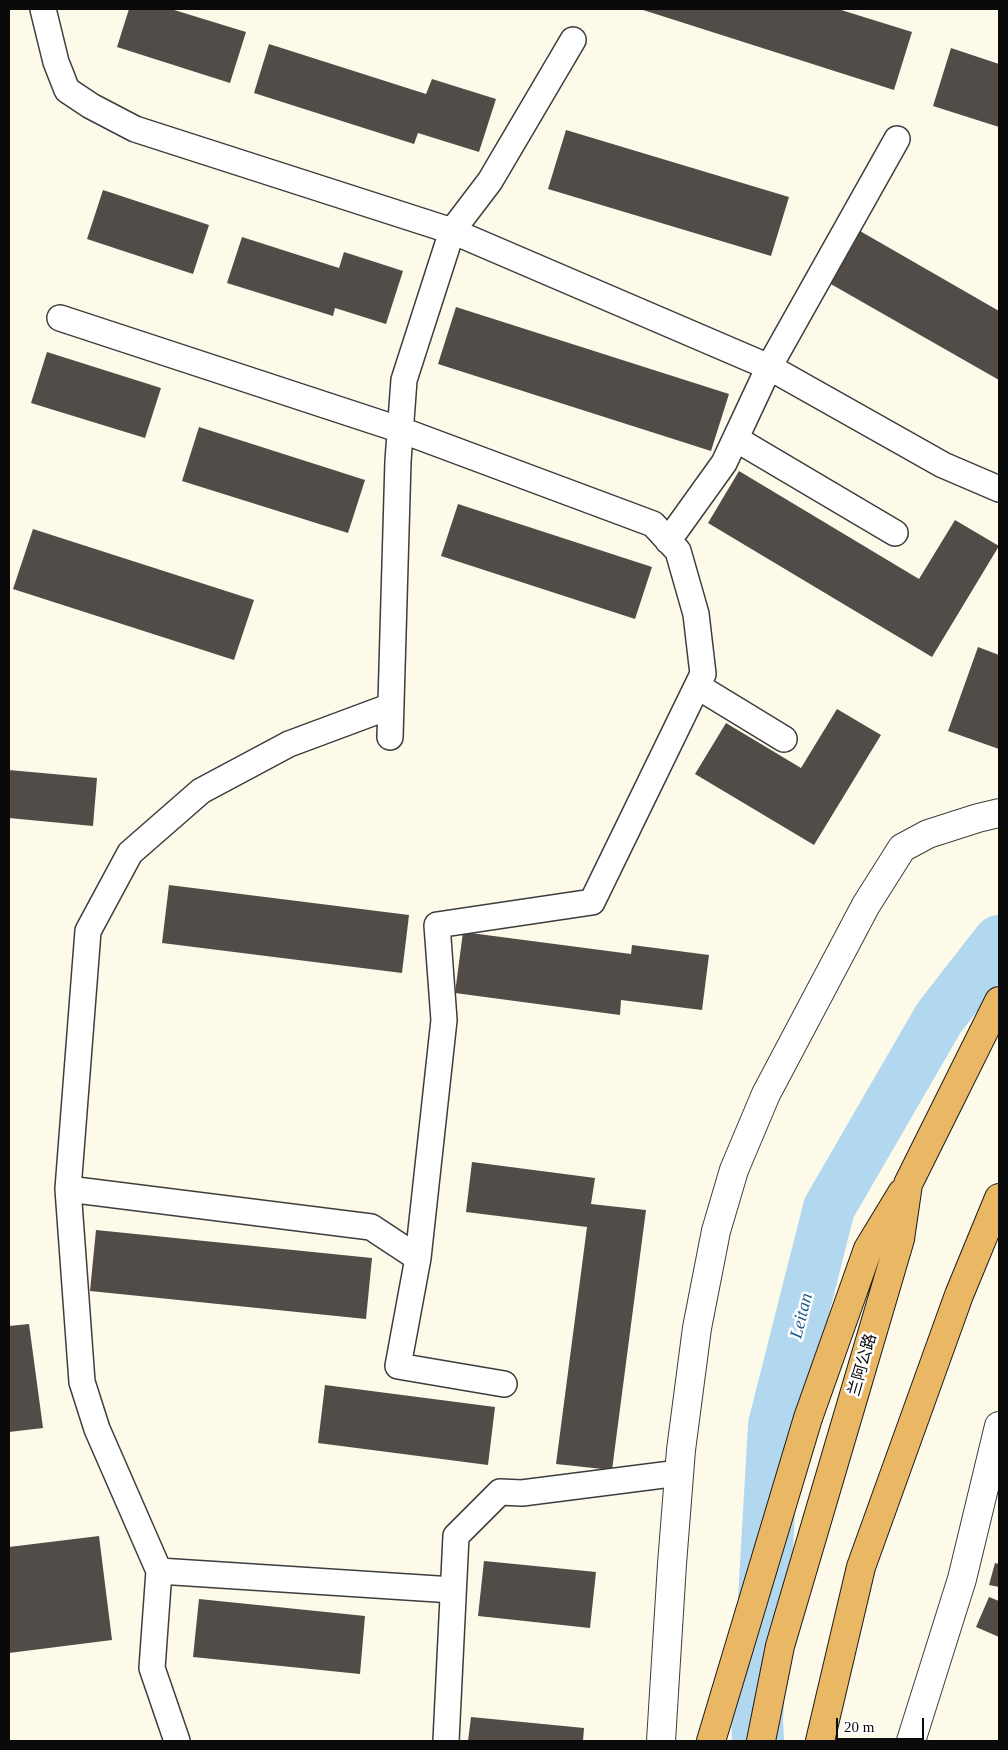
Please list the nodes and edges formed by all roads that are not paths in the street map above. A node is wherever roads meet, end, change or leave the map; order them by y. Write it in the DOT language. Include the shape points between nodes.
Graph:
graph roads {
  1 [pos="42,9"];
  2 [pos="573,40"];
  3 [pos="897,139"];
  4 [pos="452,231"];
  5 [pos="60,318"];
  6 [pos="769,367"];
  7 [pos="400,430"];
  8 [pos="736,439"];
  9 [pos="999,489"];
  10 [pos="895,533"];
  11 [pos="668,541"];
  12 [pos="697,686"];
  13 [pos="391,706"];
  14 [pos="390,737"];
  15 [pos="784,739"];
  16 [pos="999,813"];
  17 [pos="999,1002"];
  18 [pos="908,1184"];
  19 [pos="68,1189"];
  20 [pos="999,1198"];
  21 [pos="418,1258"];
  22 [pos="504,1384"];
  23 [pos="999,1426"];
  24 [pos="679,1473"];
  25 [pos="159,1571"];
  26 [pos="453,1590"];
  27 [pos="177,1741"];
  28 [pos="446,1741"];
  29 [pos="661,1741"];
  30 [pos="711,1741"];
  31 [pos="761,1741"];
  32 [pos="820,1741"];
  33 [pos="911,1741"];
  1 -- 4 [label="street" via="67,90 100,111 135,129"];
  2 -- 4 [label="street" via="490,181"];
  3 -- 6 [label="street"];
  4 -- 6 [label="street"];
  4 -- 7 [label="street" via="404,380"];
  5 -- 7 [label="street"];
  6 -- 8 [label="street"];
  6 -- 9 [label="street" via="943,465"];
  7 -- 11 [label="street" via="653,524"];
  7 -- 13 [label="street"];
  8 -- 10 [label="street"];
  8 -- 11 [label="street" via="724,463"];
  11 -- 12 [label="street" via="678,552 696,614 703,674"];
  12 -- 15 [label="street"];
  12 -- 21 [label="street" via="592,902 437,925 444,1020"];
  13 -- 14 [label="street"];
  13 -- 19 [label="street" via="289,744 201,791 130,853 88,931"];
  16 -- 24 [label="street" via="928,834 902,848 866,905 766,1094 734,1170 716,1231 697,1328"];
  17 -- 18 [label="highway, 兰阿公路"];
  18 -- 30 [label="highway" via="868,1249 808,1418"];
  18 -- 31 [label="highway, 兰阿公路" via="900,1239 780,1646"];
  19 -- 21 [label="street" via="372,1226"];
  19 -- 25 [label="street" via="82,1382 97,1429"];
  20 -- 32 [label="highway" via="960,1295 861,1567"];
  21 -- 22 [label="street" via="398,1366"];
  23 -- 33 [label="street" via="962,1579"];
  24 -- 26 [label="street" via="522,1493 500,1492 456,1536"];
  24 -- 29 [label="street"];
  25 -- 26 [label="street"];
  25 -- 27 [label="street" via="152,1668"];
  26 -- 28 [label="street"];
}
